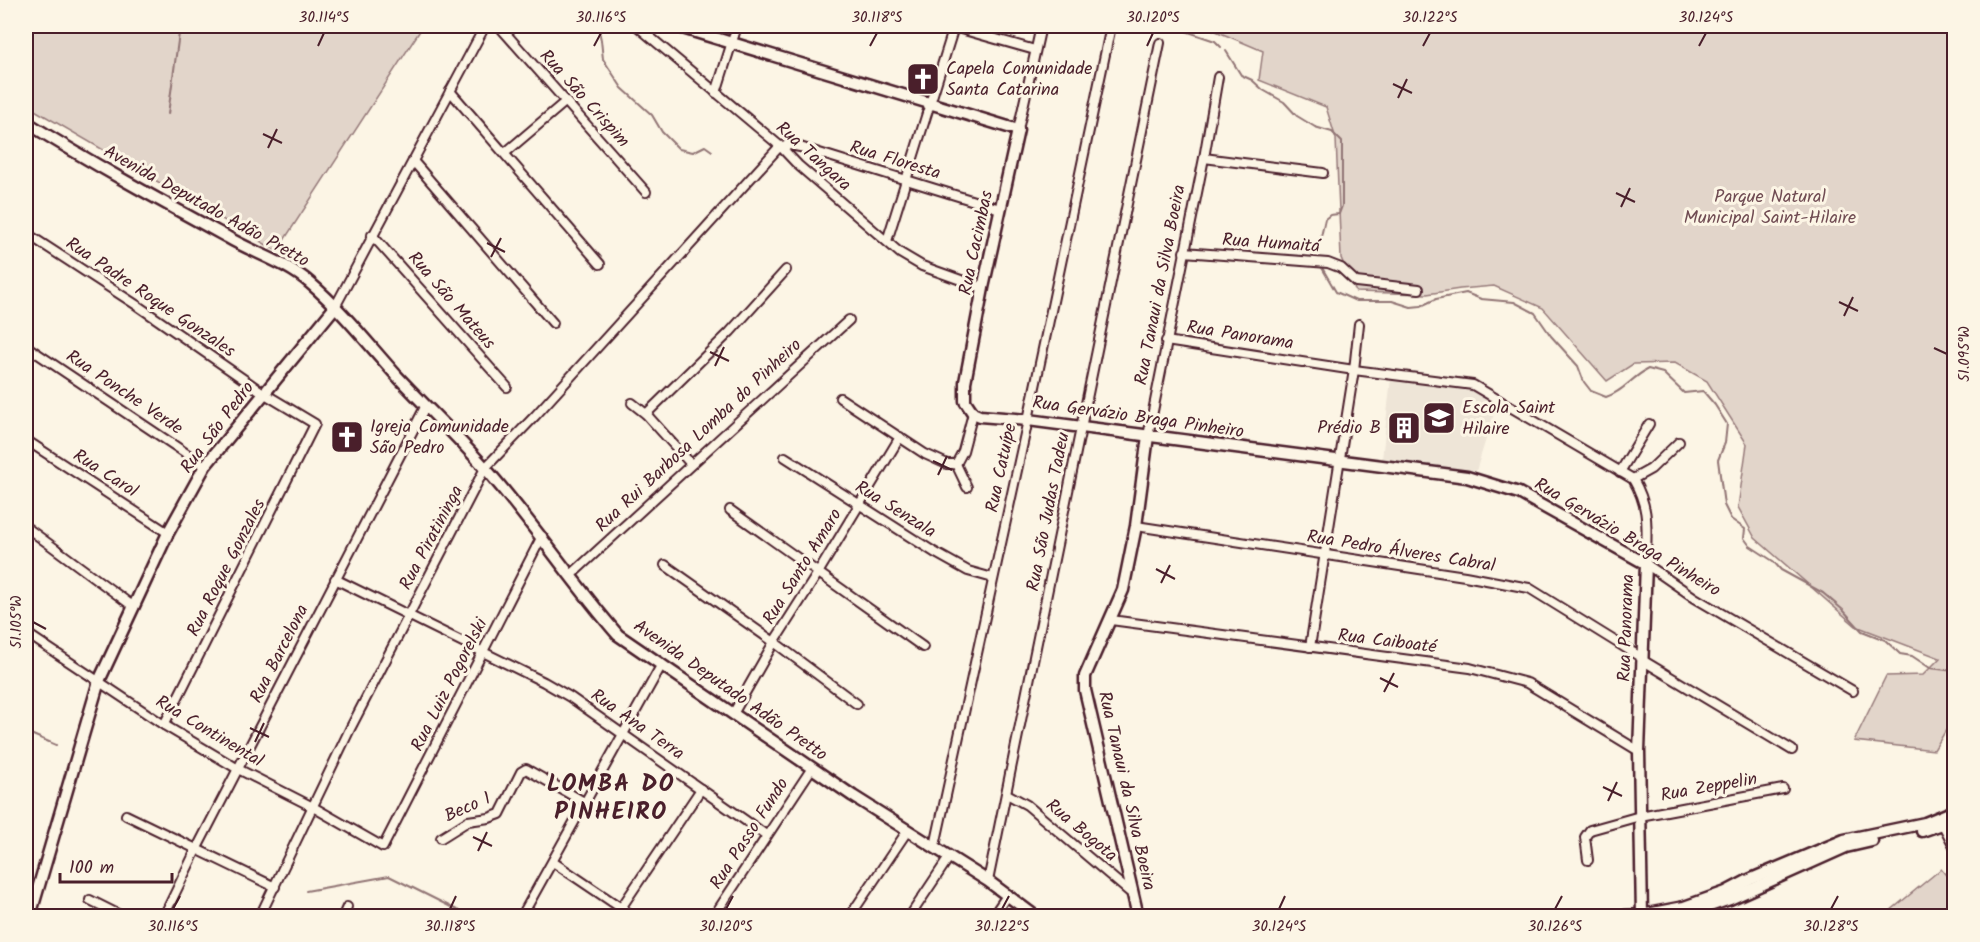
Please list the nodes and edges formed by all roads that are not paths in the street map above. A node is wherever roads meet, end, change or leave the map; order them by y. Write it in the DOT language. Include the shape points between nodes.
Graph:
graph roads {
  1 [pos="485,26"];
  2 [pos="499,26"];
  3 [pos="637,26"];
  4 [pos="676,26"];
  5 [pos="737,26"];
  6 [pos="951,26"];
  7 [pos="1041,26"];
  8 [pos="1111,26"];
  9 [pos="732,43"];
  10 [pos="1160,43"];
  11 [pos="1035,50"];
  12 [pos="1218,76"];
  13 [pos="450,91"];
  14 [pos="716,93"];
  15 [pos="565,102"];
  16 [pos="930,102"];
  17 [pos="26,122"];
  18 [pos="1018,130"];
  19 [pos="780,146"];
  20 [pos="505,153"];
  21 [pos="1204,158"];
  22 [pos="413,161"];
  23 [pos="1323,173"];
  24 [pos="905,180"];
  25 [pos="646,192"];
  26 [pos="1000,209"];
  27 [pos="29,234"];
  28 [pos="372,235"];
  29 [pos="887,241"];
  30 [pos="1184,252"];
  31 [pos="600,264"];
  32 [pos="786,270"];
  33 [pos="984,288"];
  34 [pos="1419,289"];
  35 [pos="335,307"];
  36 [pos="849,320"];
  37 [pos="553,322"];
  38 [pos="1359,324"];
  39 [pos="1166,341"];
  40 [pos="26,346"];
  41 [pos="1354,370"];
  42 [pos="507,387"];
  43 [pos="265,394"];
  44 [pos="840,398"];
  45 [pos="632,403"];
  46 [pos="425,407"];
  47 [pos="973,413"];
  48 [pos="646,414"];
  49 [pos="1028,420"];
  50 [pos="315,424"];
  51 [pos="1648,424"];
  52 [pos="1082,427"];
  53 [pos="1148,436"];
  54 [pos="900,437"];
  55 [pos="26,440"];
  56 [pos="1679,442"];
  57 [pos="785,457"];
  58 [pos="1339,461"];
  59 [pos="691,464"];
  60 [pos="956,464"];
  61 [pos="205,466"];
  62 [pos="485,468"];
  63 [pos="1620,472"];
  64 [pos="1633,480"];
  65 [pos="968,487"];
  66 [pos="859,505"];
  67 [pos="730,510"];
  68 [pos="1136,526"];
  69 [pos="26,527"];
  70 [pos="168,533"];
  71 [pos="542,536"];
  72 [pos="1326,555"];
  73 [pos="1646,564"];
  74 [pos="665,565"];
  75 [pos="818,573"];
  76 [pos="571,575"];
  77 [pos="993,578"];
  78 [pos="335,579"];
  79 [pos="134,607"];
  80 [pos="409,614"];
  81 [pos="1111,620"];
  82 [pos="26,633"];
  83 [pos="774,642"];
  84 [pos="923,647"];
  85 [pos="1310,647"];
  86 [pos="484,652"];
  87 [pos="1642,659"];
  88 [pos="662,664"];
  89 [pos="99,681"];
  90 [pos="1853,691"];
  91 [pos="857,704"];
  92 [pos="733,714"];
  93 [pos="164,725"];
  94 [pos="624,733"];
  95 [pos="1792,750"];
  96 [pos="1640,751"];
  97 [pos="812,768"];
  98 [pos="238,770"];
  99 [pos="701,789"];
  100 [pos="1783,789"];
  101 [pos="1007,794"];
  102 [pos="584,802"];
  103 [pos="313,807"];
  104 [pos="1954,811"];
  105 [pos="126,815"];
  106 [pos="1640,816"];
  107 [pos="1954,820"];
  108 [pos="1944,825"];
  109 [pos="908,830"];
  110 [pos="766,835"];
  111 [pos="441,838"];
  112 [pos="935,846"];
  113 [pos="1954,846"];
  114 [pos="383,847"];
  115 [pos="196,850"];
  116 [pos="950,856"];
  117 [pos="1588,860"];
  118 [pos="553,862"];
  119 [pos="988,880"];
  120 [pos="275,887"];
  121 [pos="1008,894"];
  122 [pos="1133,895"];
  123 [pos="90,900"];
  124 [pos="347,907"];
  125 [pos="621,908"];
  126 [pos="523,914"];
  127 [pos="30,916"];
  128 [pos="122,916"];
  129 [pos="164,916"];
  130 [pos="260,916"];
  131 [pos="343,916"];
  132 [pos="633,916"];
  133 [pos="714,916"];
  134 [pos="850,916"];
  135 [pos="910,916"];
  136 [pos="993,916"];
  137 [pos="1035,916"];
  138 [pos="1138,916"];
  139 [pos="1625,916"];
  140 [pos="1642,916"];
  141 [pos="1680,916"];
  1 -- 13 [label="street, Rua São Pedro"];
  2 -- 15 [label="street, Rua São Crispim"];
  3 -- 14 [label="street, Rua Tangara"];
  4 -- 9 [label="street"];
  5 -- 9 [label="street"];
  6 -- 11 [label="street"];
  6 -- 16 [label="street"];
  7 -- 11 [label="street, Rua Cacimbas"];
  8 -- 49 [label="street, Rua Catuípe"];
  9 -- 14 [label="street"];
  9 -- 16 [label="street"];
  10 -- 52 [label="street, Rua São Judas Tadeu"];
  11 -- 18 [label="street, Rua Cacimbas"];
  12 -- 21 [label="street, Rua Tanaui da Silva Boeira"];
  13 -- 20 [label="street"];
  13 -- 22 [label="street, Rua São Pedro"];
  14 -- 19 [label="street, Rua Tangara"];
  15 -- 20 [label="street"];
  15 -- 25 [label="street, Rua São Crispim"];
  16 -- 18 [label="street"];
  16 -- 24 [label="street"];
  17 -- 35 [label="street, Avenida Deputado Adão Pretto" via="118,177 294,271"];
  18 -- 26 [label="street, Rua Cacimbas"];
  19 -- 24 [label="street, Rua Floresta" via="800,147"];
  19 -- 29 [label="street, Rua Tangara"];
  19 -- 62 [label="street, Rua Piratininga"];
  20 -- 31 [label="street"];
  21 -- 23 [label="street"];
  21 -- 30 [label="street, Rua Tanaui da Silva Boeira"];
  22 -- 28 [label="street, Rua São Pedro"];
  22 -- 37 [label="street"];
  24 -- 26 [label="street, Rua Floresta"];
  24 -- 29 [label="street"];
  26 -- 33 [label="street, Rua Cacimbas"];
  27 -- 43 [label="street, Rua Padre Roque Gonzales"];
  28 -- 35 [label="street, Rua São Pedro"];
  28 -- 42 [label="street, Rua São Mateus"];
  29 -- 33 [label="street, Rua Tangara" via="922,266"];
  30 -- 34 [label="street, Rua Humaitá" via="1328,263 1341,268 1356,282"];
  30 -- 39 [label="street, Rua Tanaui da Silva Boeira"];
  32 -- 48 [label="street" via="730,332"];
  33 -- 47 [label="street, Rua Cacimbas" via="966,382 966,401"];
  35 -- 43 [label="street, Rua São Pedro"];
  35 -- 46 [label="street, Avenida Deputado Adão Pretto"];
  36 -- 59 [label="street, Rua Rui Barbosa Lomba do Pinheiro"];
  38 -- 41 [label="street"];
  39 -- 41 [label="street, Rua Panorama"];
  39 -- 53 [label="street, Rua Tanaui da Silva Boeira"];
  40 -- 61 [label="street, Rua Ponche Verde"];
  41 -- 58 [label="street"];
  41 -- 63 [label="street, Rua Panorama" via="1473,385"];
  43 -- 50 [label="street, Rua Padre Roque Gonzales"];
  43 -- 61 [label="street, Rua São Pedro"];
  44 -- 54 [label="street"];
  45 -- 48 [label="street"];
  46 -- 62 [label="street, Avenida Deputado Adão Pretto"];
  46 -- 78 [label="street, Rua Barcelona"];
  47 -- 49 [label="street, Rua Gervázio Braga Pinheiro"];
  47 -- 60 [label="street, Rua Cacimbas"];
  48 -- 59 [label="street"];
  49 -- 52 [label="street, Rua Gervázio Braga Pinheiro"];
  49 -- 77 [label="street, Rua Catuípe"];
  50 -- 93 [label="street, Rua Roque Gonzales"];
  51 -- 63 [label="street"];
  52 -- 53 [label="street, Rua Gervázio Braga Pinheiro"];
  52 -- 101 [label="street, Rua São Judas Tadeu"];
  53 -- 58 [label="street, Rua Gervázio Braga Pinheiro"];
  53 -- 68 [label="street, Rua Tanaui da Silva Boeira"];
  54 -- 60 [label="street" via="926,454"];
  54 -- 66 [label="street, Rua Santo Amaro"];
  55 -- 70 [label="street, Rua Carol"];
  56 -- 64 [label="street"];
  57 -- 66 [label="street, Rua Senzala"];
  58 -- 72 [label="street"];
  58 -- 73 [label="street, Rua Gervázio Braga Pinheiro" via="1467,477 1519,493"];
  59 -- 76 [label="street, Rua Rui Barbosa Lomba do Pinheiro"];
  60 -- 65 [label="street"];
  61 -- 70 [label="street, Rua São Pedro"];
  62 -- 71 [label="street, Avenida Deputado Adão Pretto"];
  62 -- 80 [label="street, Rua Piratininga"];
  63 -- 64 [label="street, Rua Panorama"];
  64 -- 73 [label="street, Rua Panorama" via="1646,511"];
  66 -- 75 [label="street, Rua Santo Amaro"];
  66 -- 77 [label="street, Rua Senzala" via="968,571"];
  67 -- 75 [label="street"];
  68 -- 72 [label="street, Rua Pedro Álveres Cabral"];
  68 -- 81 [label="street, Rua Tanaui da Silva Boeira" via="1123,590"];
  69 -- 79 [label="street"];
  70 -- 79 [label="street, Rua São Pedro"];
  71 -- 76 [label="street, Avenida Deputado Adão Pretto"];
  71 -- 86 [label="street, Rua Luiz Pogorelski"];
  72 -- 85 [label="street"];
  72 -- 87 [label="street, Rua Pedro Álveres Cabral" via="1529,588"];
  73 -- 87 [label="street, Rua Panorama"];
  73 -- 90 [label="street, Rua Gervázio Braga Pinheiro" via="1695,598"];
  74 -- 83 [label="street"];
  75 -- 83 [label="street, Rua Santo Amaro"];
  75 -- 84 [label="street"];
  76 -- 88 [label="street, Avenida Deputado Adão Pretto" via="618,635"];
  77 -- 112 [label="street, Rua Catuípe"];
  78 -- 80 [label="street, Rua Ana Terra"];
  78 -- 98 [label="street, Rua Barcelona"];
  79 -- 89 [label="street, Rua São Pedro"];
  80 -- 86 [label="street, Rua Ana Terra"];
  80 -- 103 [label="street, Rua Piratininga"];
  81 -- 85 [label="street, Rua Caiboaté"];
  81 -- 122 [label="street, Rua Tanaui da Silva Boeira" via="1085,676 1085,690"];
  82 -- 89 [label="street, Rua Continental"];
  83 -- 91 [label="street"];
  83 -- 92 [label="street, Rua Santo Amaro"];
  85 -- 96 [label="street, Rua Caiboaté" via="1470,668 1527,683"];
  86 -- 94 [label="street, Rua Ana Terra" via="544,682"];
  86 -- 114 [label="street, Rua Luiz Pogorelski"];
  87 -- 95 [label="street, Rua Pedro Álveres Cabral"];
  87 -- 96 [label="street, Rua Panorama"];
  88 -- 92 [label="street, Avenida Deputado Adão Pretto"];
  88 -- 94 [label="street"];
  89 -- 93 [label="street, Rua Continental"];
  89 -- 127 [label="street, Rua São Pedro"];
  92 -- 97 [label="street, Avenida Deputado Adão Pretto"];
  93 -- 98 [label="street, Rua Continental"];
  94 -- 99 [label="street, Rua Ana Terra"];
  94 -- 102 [label="street"];
  96 -- 106 [label="street, Rua Panorama"];
  97 -- 109 [label="street, Avenida Deputado Adão Pretto"];
  97 -- 110 [label="street, Rua Passo Fundo"];
  98 -- 103 [label="street, Rua Continental"];
  98 -- 115 [label="street, Rua Barcelona"];
  99 -- 110 [label="street, Rua Ana Terra"];
  99 -- 125 [label="street"];
  100 -- 106 [label="street, Rua Zeppelin"];
  101 -- 119 [label="street, Rua São Judas Tadeu"];
  101 -- 122 [label="street, Rua Bogota" via="1027,805"];
  102 -- 111 [label="street, Beco 1" via="526,769 500,814 468,821"];
  102 -- 118 [label="street"];
  103 -- 114 [label="street, Rua Continental"];
  103 -- 120 [label="street, Rua Piratininga"];
  104 -- 140 [label="street" via="1925,823 1844,840 1726,892"];
  105 -- 115 [label="street"];
  106 -- 117 [label="street, Rua Zeppelin" via="1590,830 1585,837"];
  106 -- 140 [label="street, Rua Panorama"];
  107 -- 108 [label="street"];
  108 -- 113 [label="street"];
  108 -- 141 [label="street" via="1846,847"];
  109 -- 112 [label="street, Avenida Deputado Adão Pretto"];
  109 -- 134 [label="street"];
  110 -- 133 [label="street, Rua Passo Fundo"];
  112 -- 116 [label="street, Avenida Deputado Adão Pretto"];
  115 -- 120 [label="street"];
  115 -- 129 [label="street, Rua Barcelona"];
  116 -- 119 [label="street, Avenida Deputado Adão Pretto"];
  116 -- 135 [label="street"];
  118 -- 125 [label="street"];
  118 -- 126 [label="street"];
  119 -- 121 [label="street, Avenida Deputado Adão Pretto"];
  120 -- 130 [label="street, Rua Piratininga"];
  121 -- 136 [label="street"];
  121 -- 137 [label="street, Avenida Deputado Adão Pretto"];
  122 -- 138 [label="street, Rua Tanaui da Silva Boeira"];
  123 -- 128 [label="street"];
  124 -- 131 [label="street"];
  125 -- 132 [label="street"];
  139 -- 140 [label="street"];
}
